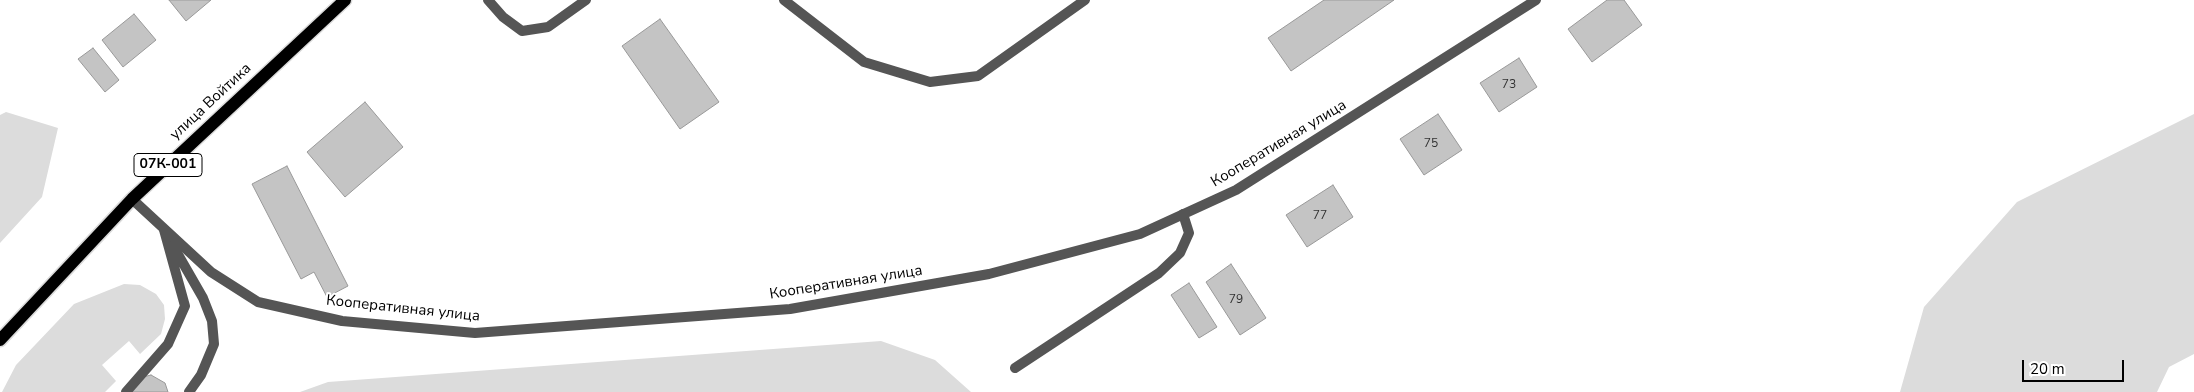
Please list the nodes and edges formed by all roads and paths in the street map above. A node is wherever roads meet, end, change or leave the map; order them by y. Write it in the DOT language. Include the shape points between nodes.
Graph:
graph roads {
  1 [pos="345,0"];
  2 [pos="488,0"];
  3 [pos="586,0"];
  4 [pos="784,0"];
  5 [pos="1085,0"];
  6 [pos="1536,0"];
  7 [pos="132,199"];
  8 [pos="1183,214"];
  9 [pos="164,230"];
  10 [pos="0,340"];
  11 [pos="1015,368"];
  12 [pos="126,392"];
  13 [pos="189,392"];
  1 -- 7 [label="main road, улица Войтика / 07К-001"];
  2 -- 3 [label="street" via="522,31 548,27"];
  4 -- 5 [label="street" via="864,62 930,82 978,76"];
  6 -- 8 [label="street, Кооперативная улица" via="1236,190"];
  7 -- 9 [label="street, Кооперативная улица"];
  7 -- 10 [label="main road, улица Войтика / 07К-001"];
  8 -- 9 [label="street, Кооперативная улица" via="1140,234 989,274 790,309 475,333 342,321 258,302 211,272"];
  8 -- 11 [label="street" via="1189,233 1180,253 1159,272"];
  9 -- 12 [label="street" via="185,306 168,344"];
  9 -- 13 [label="street" via="203,298 212,321 214,344 201,375"];
}
